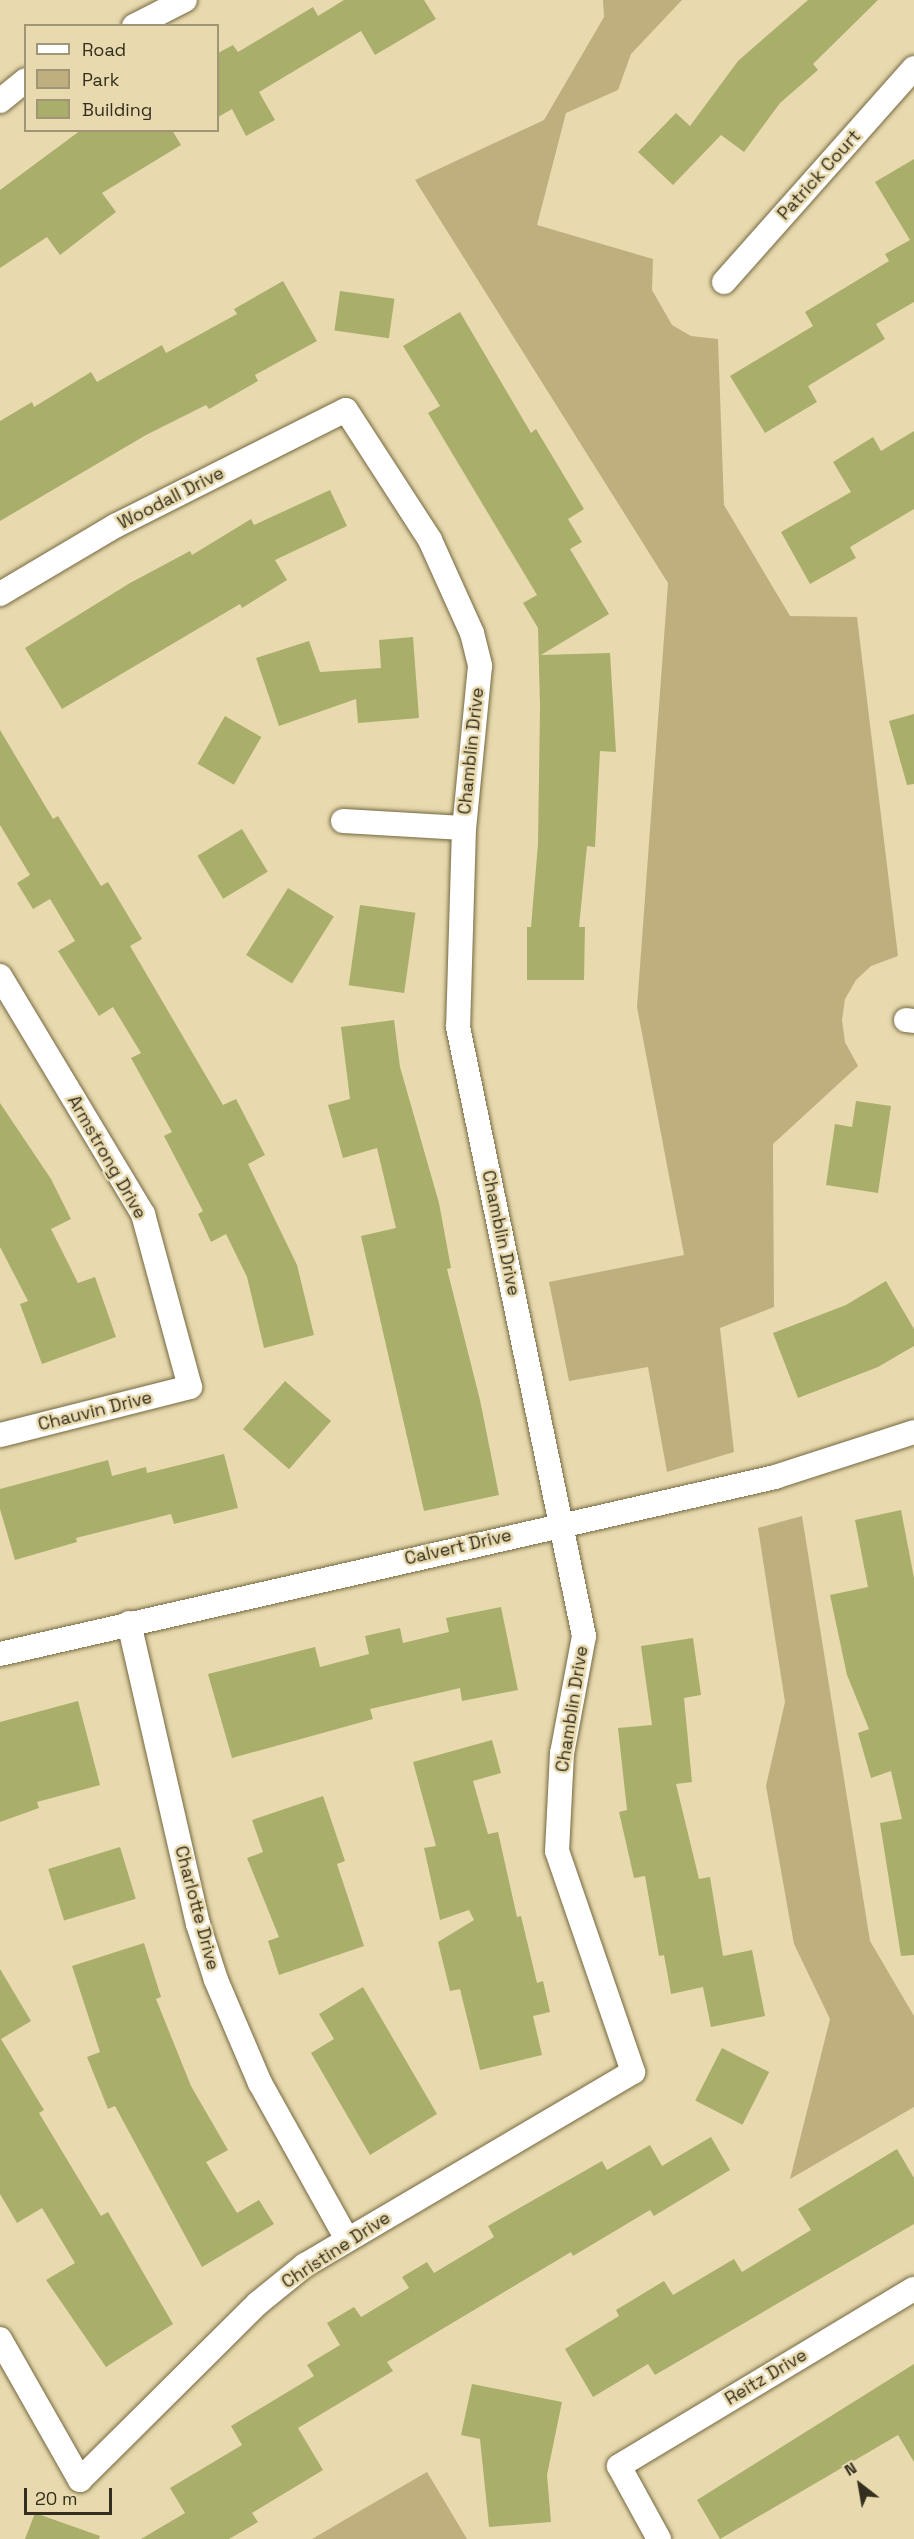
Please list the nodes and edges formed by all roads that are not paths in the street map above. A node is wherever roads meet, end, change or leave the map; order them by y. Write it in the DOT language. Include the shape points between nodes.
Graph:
graph roads {
  1 [pos="185,0"];
  2 [pos="138,24"];
  3 [pos="914,68"];
  4 [pos="24,82"];
  5 [pos="0,100"];
  6 [pos="724,282"];
  7 [pos="346,410"];
  8 [pos="0,594"];
  9 [pos="343,821"];
  10 [pos="464,828"];
  11 [pos="0,976"];
  12 [pos="189,1387"];
  13 [pos="914,1432"];
  14 [pos="0,1435"];
  15 [pos="561,1523"];
  16 [pos="129,1623"];
  17 [pos="0,1654"];
  18 [pos="633,2072"];
  19 [pos="347,2239"];
  20 [pos="914,2289"];
  21 [pos="0,2339"];
  22 [pos="659,2539"];
  1 -- 2 [label="street"];
  3 -- 6 [label="street, Patrick Court"];
  4 -- 5 [label="street"];
  7 -- 8 [label="street, Woodall Drive" via="115,526"];
  7 -- 10 [label="street, Chamblin Drive" via="430,540 472,633 480,666"];
  9 -- 10 [label="street"];
  10 -- 15 [label="street, Chamblin Drive" via="458,1027"];
  11 -- 12 [label="street, Armstrong Drive" via="143,1214"];
  12 -- 14 [label="street, Chauvin Drive"];
  13 -- 15 [label="street, Calvert Drive" via="775,1477"];
  15 -- 16 [label="street, Calvert Drive"];
  15 -- 18 [label="street, Chamblin Drive" via="584,1636 562,1753 558,1851"];
  16 -- 17 [label="street, Calvert Drive"];
  16 -- 19 [label="street, Charlotte Drive" via="198,1924 216,1980 260,2083"];
  18 -- 19 [label="street, Christine Drive"];
  19 -- 21 [label="street, Christine Drive" via="305,2265 258,2303 80,2480"];
  20 -- 22 [label="street, Reitz Drive" via="619,2466"];
}
